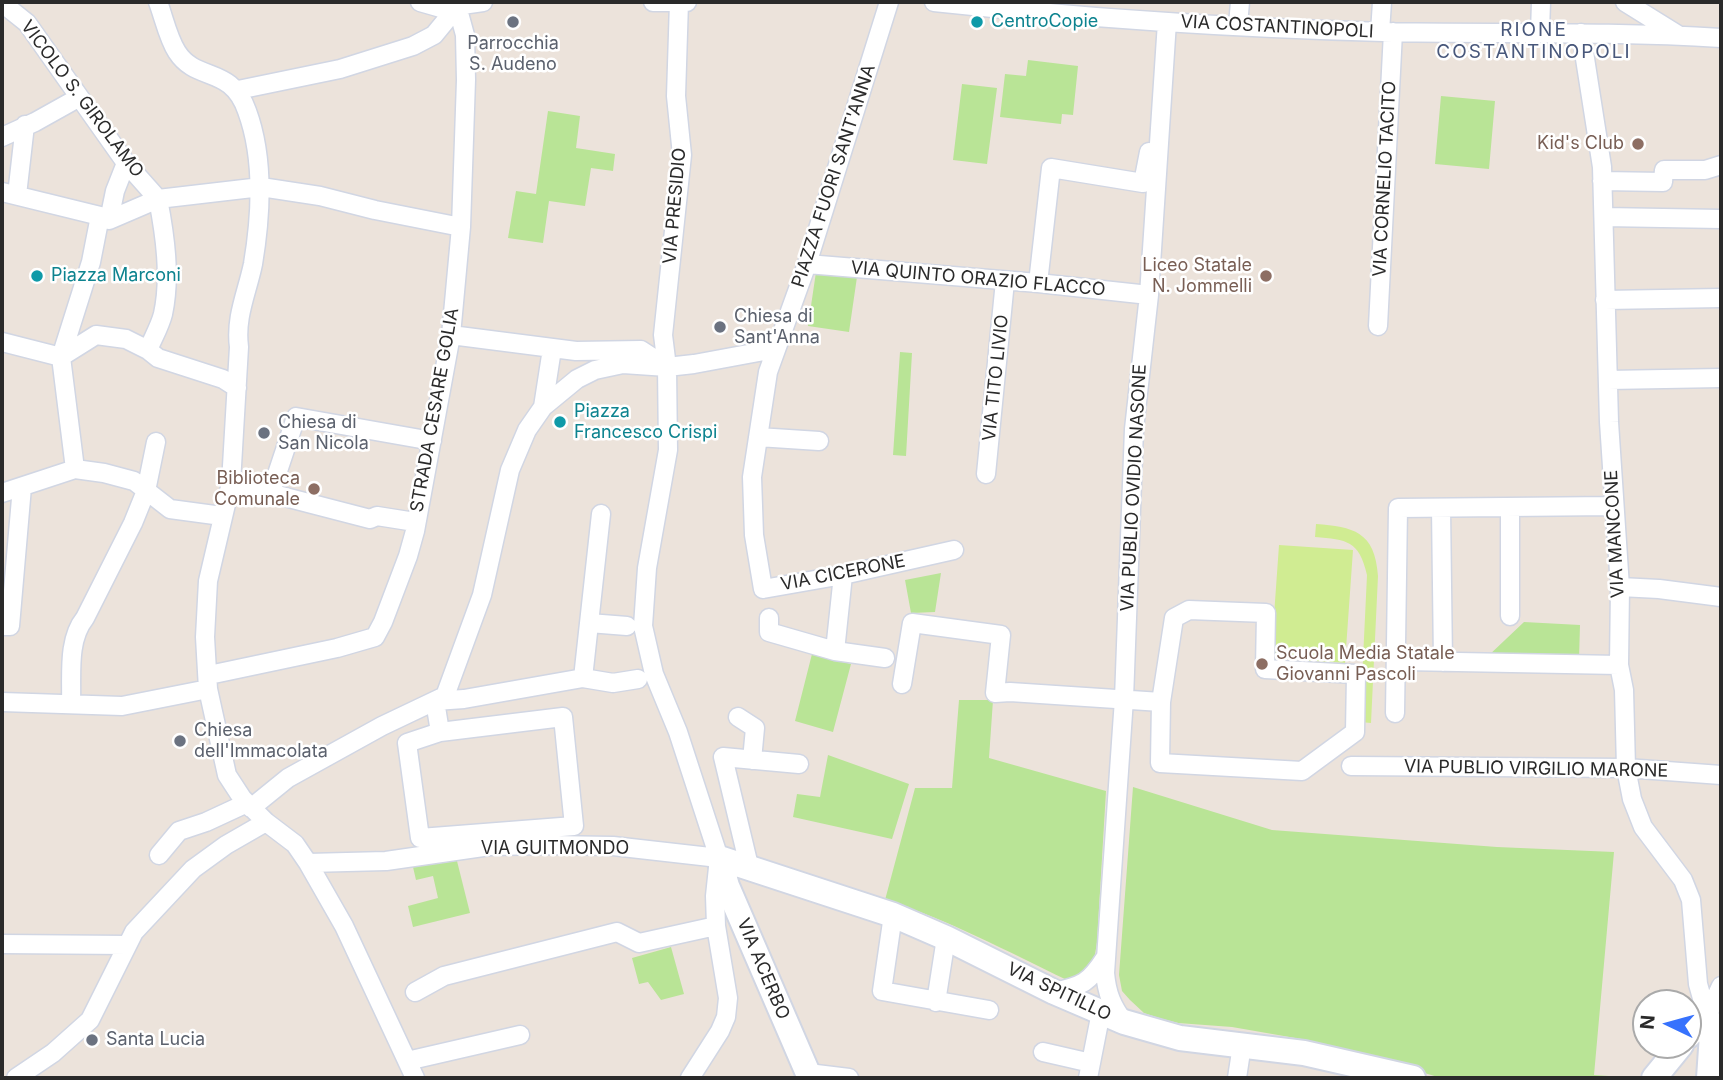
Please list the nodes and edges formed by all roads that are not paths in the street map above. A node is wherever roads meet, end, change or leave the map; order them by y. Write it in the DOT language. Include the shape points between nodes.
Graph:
graph roads {
  1 [pos="158,2"];
  2 [pos="420,2"];
  3 [pos="483,2"];
  4 [pos="653,2"];
  5 [pos="682,2"];
  6 [pos="889,2"];
  7 [pos="945,2"];
  8 [pos="1240,2"];
  9 [pos="1381,2"];
  10 [pos="1541,2"];
  11 [pos="1623,2"];
  12 [pos="2,3"];
  13 [pos="457,4"];
  14 [pos="1056,7"];
  15 [pos="1167,22"];
  16 [pos="1238,25"];
  17 [pos="1386,32"];
  18 [pos="1540,32"];
  19 [pos="1581,33"];
  20 [pos="1621,35"];
  21 [pos="1679,36"];
  22 [pos="1721,38"];
  23 [pos="238,90"];
  24 [pos="78,98"];
  25 [pos="25,125"];
  26 [pos="2,137"];
  27 [pos="1149,152"];
  28 [pos="126,163"];
  29 [pos="1721,166"];
  30 [pos="1602,181"];
  31 [pos="261,187"];
  32 [pos="9,193"];
  33 [pos="158,199"];
  34 [pos="1604,217"];
  35 [pos="105,218"];
  36 [pos="1721,219"];
  37 [pos="461,227"];
  38 [pos="807,264"];
  39 [pos="1005,281"];
  40 [pos="1038,283"];
  41 [pos="1149,295"];
  42 [pos="1721,298"];
  43 [pos="1605,300"];
  44 [pos="1378,326"];
  45 [pos="451,335"];
  46 [pos="2,342"];
  47 [pos="552,349"];
  48 [pos="775,349"];
  49 [pos="148,350"];
  50 [pos="61,357"];
  51 [pos="667,367"];
  52 [pos="1721,378"];
  53 [pos="1608,380"];
  54 [pos="237,388"];
  55 [pos="544,407"];
  56 [pos="758,437"];
  57 [pos="432,441"];
  58 [pos="819,441"];
  59 [pos="156,442"];
  60 [pos="75,469"];
  61 [pos="986,474"];
  62 [pos="231,483"];
  63 [pos="22,487"];
  64 [pos="146,491"];
  65 [pos="271,492"];
  66 [pos="2,493"];
  67 [pos="1613,506"];
  68 [pos="1510,507"];
  69 [pos="1441,508"];
  70 [pos="601,514"];
  71 [pos="222,516"];
  72 [pos="415,522"];
  73 [pos="954,550"];
  74 [pos="843,575"];
  75 [pos="1620,587"];
  76 [pos="1721,597"];
  77 [pos="1510,616"];
  78 [pos="769,618"];
  79 [pos="589,623"];
  80 [pos="2,626"];
  81 [pos="627,626"];
  82 [pos="835,651"];
  83 [pos="885,658"];
  84 [pos="1404,661"];
  85 [pos="1443,662"];
  86 [pos="1619,666"];
  87 [pos="583,678"];
  88 [pos="638,678"];
  89 [pos="208,682"];
  90 [pos="902,684"];
  91 [pos="1124,699"];
  92 [pos="435,701"];
  93 [pos="2,702"];
  94 [pos="1160,702"];
  95 [pos="71,703"];
  96 [pos="1395,713"];
  97 [pos="738,717"];
  98 [pos="764,730"];
  99 [pos="440,732"];
  100 [pos="756,760"];
  101 [pos="799,764"];
  102 [pos="1351,766"];
  103 [pos="1626,768"];
  104 [pos="1721,775"];
  105 [pos="249,806"];
  106 [pos="266,822"];
  107 [pos="159,855"];
  108 [pos="719,858"];
  109 [pos="308,863"];
  110 [pos="750,870"];
  111 [pos="893,915"];
  112 [pos="716,926"];
  113 [pos="946,939"];
  114 [pos="2,944"];
  115 [pos="127,945"];
  116 [pos="1106,955"];
  117 [pos="1721,986"];
  118 [pos="415,992"];
  119 [pos="1054,992"];
  120 [pos="936,1002"];
  121 [pos="989,1010"];
  122 [pos="1101,1012"];
  123 [pos="1707,1016"];
  124 [pos="1702,1021"];
  125 [pos="1124,1022"];
  126 [pos="520,1035"];
  127 [pos="1242,1045"];
  128 [pos="1043,1052"];
  129 [pos="1670,1059"];
  130 [pos="407,1060"];
  131 [pos="1090,1071"];
  132 [pos="1364,1072"];
  133 [pos="809,1076"];
  134 [pos="16,1078"];
  135 [pos="415,1078"];
  136 [pos="690,1078"];
  137 [pos="849,1078"];
  138 [pos="1237,1078"];
  139 [pos="1413,1078"];
  140 [pos="1654,1078"];
  141 [pos="1709,1078"];
  1 -- 23 [label="street" via="177,52 189,64"];
  2 -- 13 [label="street" via="440,8"];
  3 -- 13 [label="street"];
  4 -- 5 [label="street"];
  5 -- 51 [label="street, VIA PRESIDIO" via="676,96 682,155 663,335"];
  6 -- 38 [label="street, PIAZZA FUORI SANT'ANNA"];
  7 -- 14 [label="street, VIA COSTANTINOPOLI"];
  8 -- 16 [label="street"];
  9 -- 17 [label="street, VIA CORNELIO TACITO"];
  10 -- 18 [label="street"];
  11 -- 20 [label="street"];
  11 -- 21 [label="street"];
  12 -- 24 [label="street, VICOLO S. GIROLAMO" via="27,23"];
  13 -- 23 [label="street" via="435,35 413,46 340,69"];
  13 -- 37 [label="street, STRADA CESARE GOLIA" via="465,35"];
  14 -- 15 [label="street, VIA COSTANTINOPOLI"];
  15 -- 16 [label="street, VIA COSTANTINOPOLI"];
  15 -- 41 [label="street, VIA PUBLIO OVIDIO NASONE"];
  16 -- 17 [label="street, VIA COSTANTINOPOLI"];
  17 -- 18 [label="street, VIA COSTANTINOPOLI"];
  17 -- 44 [label="street, VIA CORNELIO TACITO"];
  18 -- 19 [label="street, VIA COSTANTINOPOLI"];
  19 -- 20 [label="street, VIA COSTANTINOPOLI"];
  19 -- 30 [label="street, VIA MANCONE"];
  20 -- 21 [label="street, VIA COSTANTINOPOLI"];
  21 -- 22 [label="street, VIA COSTANTINOPOLI"];
  23 -- 31 [label="street" via="248,112"];
  24 -- 25 [label="street"];
  24 -- 28 [label="street, VICOLO S. GIROLAMO"];
  25 -- 26 [label="street"];
  25 -- 32 [label="street"];
  27 -- 40 [label="street" via="1143,183 1051,168"];
  28 -- 33 [label="street, VICOLO S. GIROLAMO"];
  28 -- 35 [label="street"];
  29 -- 30 [label="street" via="1664,170 1663,182"];
  30 -- 34 [label="street, VIA MANCONE"];
  31 -- 33 [label="street"];
  31 -- 37 [label="street"];
  31 -- 54 [label="street" via="253,264 237,328"];
  32 -- 35 [label="street"];
  33 -- 35 [label="street"];
  33 -- 49 [label="street" via="166,285 163,315"];
  34 -- 36 [label="street"];
  34 -- 43 [label="street, VIA MANCONE"];
  35 -- 50 [label="street"];
  37 -- 45 [label="street, STRADA CESARE GOLIA"];
  38 -- 39 [label="street, VIA QUINTO ORAZIO FLACCO"];
  38 -- 48 [label="street, PIAZZA FUORI SANT'ANNA"];
  39 -- 40 [label="street, VIA QUINTO ORAZIO FLACCO"];
  39 -- 61 [label="street, VIA TITO LIVIO"];
  40 -- 41 [label="street, VIA QUINTO ORAZIO FLACCO"];
  41 -- 91 [label="street, VIA PUBLIO OVIDIO NASONE" via="1134,429"];
  42 -- 43 [label="street"];
  43 -- 53 [label="street, VIA MANCONE"];
  45 -- 47 [label="street"];
  45 -- 57 [label="street, STRADA CESARE GOLIA"];
  46 -- 50 [label="street"];
  47 -- 51 [label="street" via="641,350"];
  47 -- 55 [label="street"];
  48 -- 51 [label="street"];
  48 -- 56 [label="street, VIA CICERONE"];
  49 -- 50 [label="street" via="126,339 96,335"];
  49 -- 54 [label="street"];
  50 -- 60 [label="street"];
  51 -- 55 [label="street" via="623,364 595,370"];
  51 -- 108 [label="street, VIA PRESIDIO" via="668,450 643,626 654,674"];
  52 -- 53 [label="street"];
  53 -- 67 [label="street, VIA MANCONE"];
  54 -- 62 [label="street"];
  55 -- 92 [label="street" via="514,459 482,595 445,696"];
  56 -- 58 [label="street"];
  56 -- 74 [label="street, VIA CICERONE" via="754,535 763,589"];
  57 -- 65 [label="street" via="296,417"];
  57 -- 72 [label="street, STRADA CESARE GOLIA"];
  59 -- 64 [label="street"];
  60 -- 63 [label="street"];
  60 -- 64 [label="street" via="134,481"];
  62 -- 65 [label="street"];
  62 -- 71 [label="street"];
  63 -- 66 [label="street"];
  63 -- 80 [label="street" via="10,626"];
  64 -- 71 [label="street" via="170,509"];
  64 -- 95 [label="street" via="79,625"];
  65 -- 72 [label="street" via="370,519"];
  67 -- 68 [label="street"];
  67 -- 75 [label="street, VIA MANCONE"];
  68 -- 69 [label="street"];
  68 -- 77 [label="street"];
  69 -- 85 [label="street"];
  69 -- 96 [label="street" via="1398,508"];
  70 -- 79 [label="street"];
  71 -- 89 [label="street" via="208,581"];
  72 -- 89 [label="street, STRADA CESARE GOLIA" via="408,556 375,637"];
  73 -- 74 [label="street, VIA CICERONE"];
  74 -- 82 [label="street"];
  75 -- 76 [label="street"];
  75 -- 86 [label="street, VIA MANCONE"];
  78 -- 82 [label="street" via="769,632"];
  79 -- 81 [label="street"];
  79 -- 87 [label="street"];
  82 -- 83 [label="street"];
  84 -- 85 [label="street"];
  85 -- 86 [label="street"];
  86 -- 103 [label="street, VIA MANCONE"];
  87 -- 88 [label="street" via="613,683"];
  87 -- 92 [label="street"];
  89 -- 95 [label="street" via="122,706"];
  89 -- 105 [label="street" via="227,775"];
  90 -- 91 [label="street" via="912,623 1001,635 995,693"];
  91 -- 94 [label="street"];
  91 -- 116 [label="street, VIA PUBLIO OVIDIO NASONE"];
  92 -- 99 [label="street"];
  92 -- 105 [label="street" via="288,778"];
  93 -- 95 [label="street"];
  94 -- 94 [label="street" via="1160,763 1302,771 1355,732 1356,674 1265,669 1266,613 1188,610 1174,618"];
  97 -- 100 [label="street" via="755,728"];
  98 -- 100 [label="street"];
  99 -- 99 [label="street" via="563,717 574,826 420,838 407,743"];
  100 -- 101 [label="street"];
  100 -- 110 [label="street" via="723,757"];
  102 -- 103 [label="street, VIA PUBLIO VIRGILIO MARONE"];
  103 -- 104 [label="street, VIA PUBLIO VIRGILIO MARONE"];
  103 -- 123 [label="street, VIA MANCONE" via="1643,827 1683,880 1691,900 1698,984"];
  105 -- 106 [label="street"];
  105 -- 107 [label="street" via="179,831"];
  106 -- 109 [label="street" via="295,844"];
  106 -- 115 [label="street" via="193,869"];
  108 -- 109 [label="street, VIA GUITMONDO" via="613,846 548,845 491,846 386,861"];
  108 -- 110 [label="street, VIA SPITILLO"];
  108 -- 112 [label="street"];
  108 -- 133 [label="street, VIA ACERBO"];
  109 -- 130 [label="street" via="344,926"];
  110 -- 111 [label="street, VIA SPITILLO"];
  111 -- 113 [label="street, VIA SPITILLO"];
  111 -- 120 [label="street" via="882,991"];
  112 -- 118 [label="street" via="639,943 617,932 444,976"];
  112 -- 136 [label="street" via="728,998 726,1017"];
  113 -- 119 [label="street, VIA SPITILLO"];
  113 -- 120 [label="street"];
  114 -- 115 [label="street"];
  115 -- 134 [label="street" via="90,1020"];
  116 -- 119 [label="street" via="1093,977 1082,985"];
  116 -- 125 [label="street, VIA PUBLIO OVIDIO NASONE" via="1107,992"];
  117 -- 123 [label="street"];
  119 -- 122 [label="street, VIA SPITILLO"];
  120 -- 121 [label="street"];
  122 -- 125 [label="street, VIA SPITILLO"];
  122 -- 131 [label="street"];
  123 -- 124 [label="street"];
  123 -- 141 [label="street" via="1712,1034"];
  125 -- 127 [label="street, VIA SPITILLO" via="1180,1038"];
  126 -- 130 [label="street"];
  127 -- 132 [label="street, VIA SPITILLO" via="1304,1053"];
  127 -- 138 [label="street"];
  128 -- 131 [label="street"];
  129 -- 140 [label="street"];
  130 -- 135 [label="street"];
  132 -- 139 [label="street, VIA SPITILLO"];
  133 -- 137 [label="street"];
}
